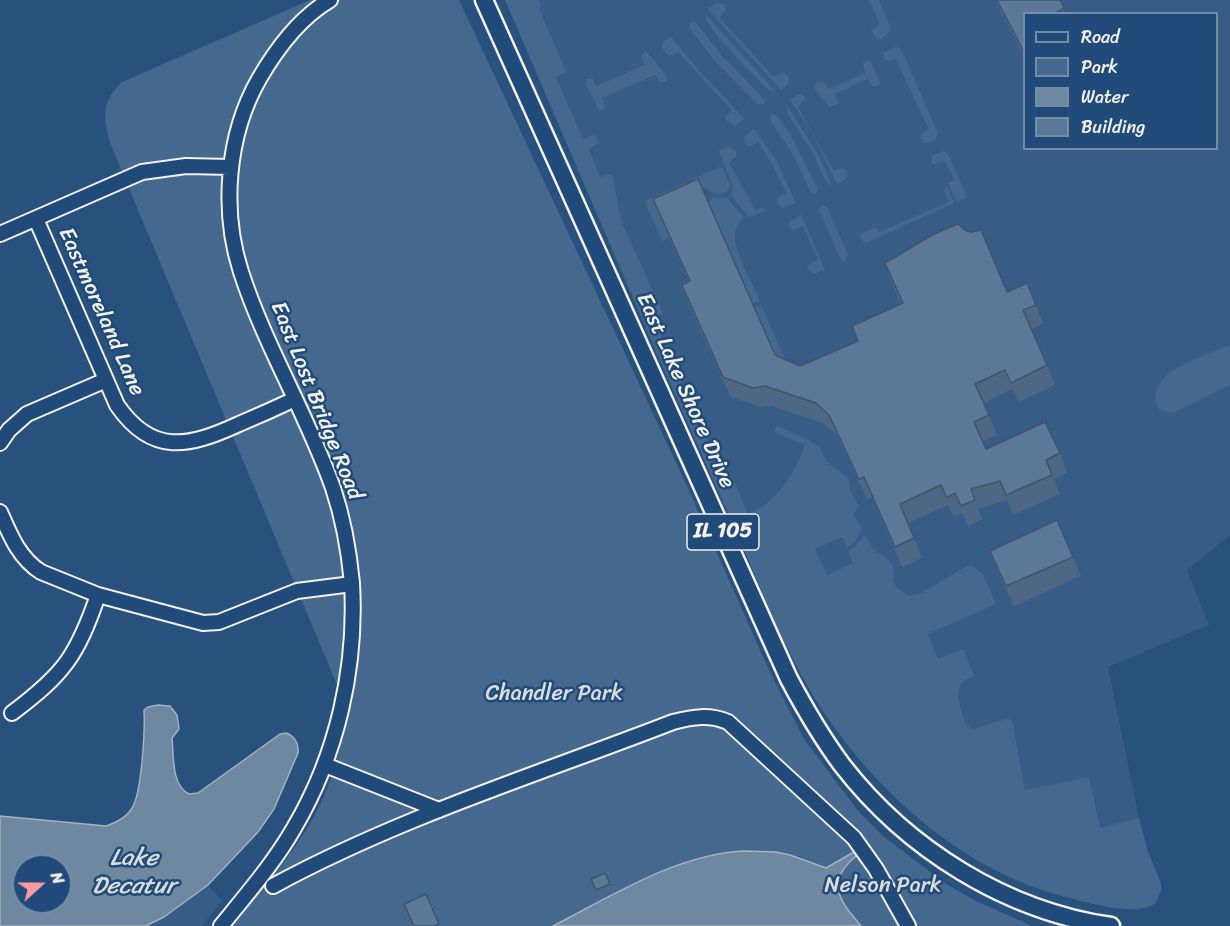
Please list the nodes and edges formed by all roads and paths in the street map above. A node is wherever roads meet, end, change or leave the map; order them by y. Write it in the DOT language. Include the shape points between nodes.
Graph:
graph roads {
  1 [pos="330,0"];
  2 [pos="484,0"];
  3 [pos="231,167"];
  4 [pos="36,219"];
  5 [pos="0,234"];
  6 [pos="106,380"];
  7 [pos="295,399"];
  8 [pos="0,443"];
  9 [pos="0,512"];
  10 [pos="352,584"];
  11 [pos="98,595"];
  12 [pos="12,713"];
  13 [pos="325,765"];
  14 [pos="439,810"];
  15 [pos="273,886"];
  16 [pos="220,926"];
  17 [pos="908,926"];
  18 [pos="1111,926"];
  1 -- 3 [label="street, East Lost Bridge Road" via="293,30 266,67 247,102"];
  2 -- 18 [label="main road, East Lake Shore Drive / IL 105" via="789,679 812,722 843,766 873,799 955,868 1001,893 1047,911"];
  3 -- 4 [label="street" via="186,165 142,172"];
  3 -- 7 [label="street, East Lost Bridge Road" via="231,217 240,271"];
  4 -- 5 [label="street"];
  4 -- 6 [label="street, Eastmoreland Lane"];
  6 -- 7 [label="street, Eastmoreland Lane" via="117,405 137,429 150,438 175,443 204,439"];
  6 -- 8 [label="street" via="27,414"];
  7 -- 10 [label="street, East Lost Bridge Road" via="335,496"];
  9 -- 11 [label="street" via="16,546 33,567"];
  10 -- 11 [label="street" via="297,591 211,623"];
  10 -- 13 [label="street, East Lost Bridge Road" via="353,627 348,669 339,722"];
  11 -- 12 [label="street" via="80,643 65,667"];
  13 -- 14 [label="street"];
  13 -- 16 [label="street, East Lost Bridge Road" via="293,830"];
  14 -- 15 [label="street" via="327,857"];
  14 -- 17 [label="street" via="673,722 698,716 718,718 736,729 854,838"];
}
